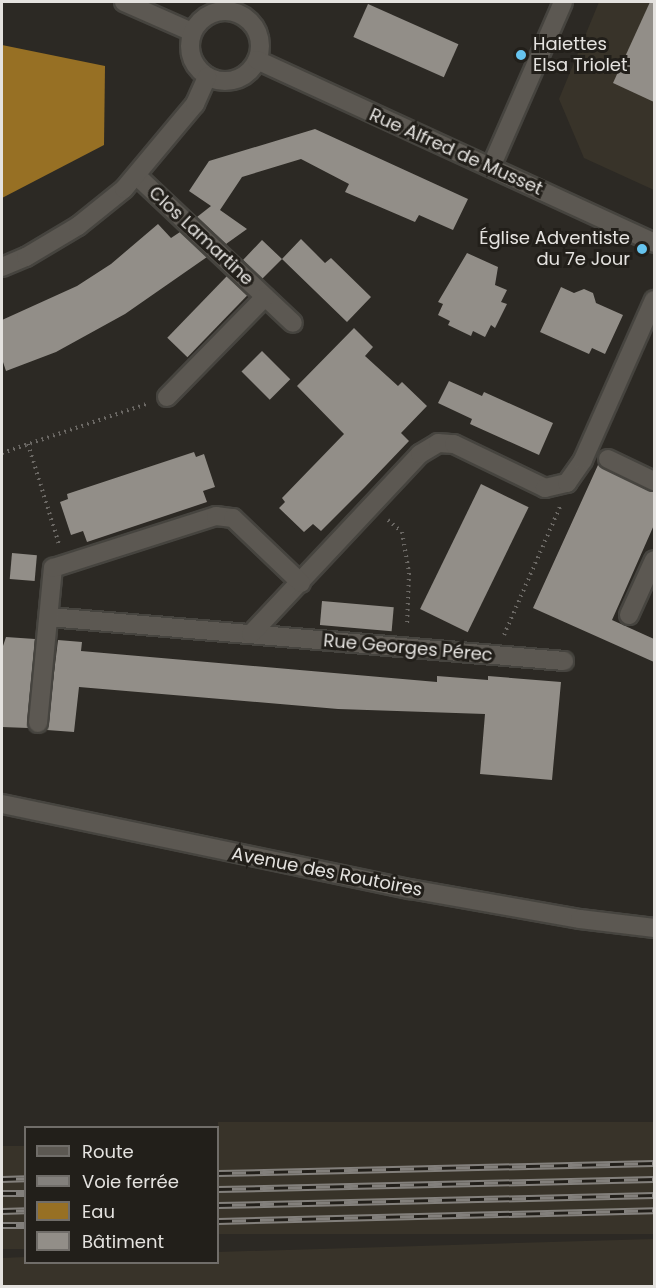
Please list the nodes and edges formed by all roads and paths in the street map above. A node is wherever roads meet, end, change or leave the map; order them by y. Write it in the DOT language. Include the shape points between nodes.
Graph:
graph roads {
  1 [pos="124,2"];
  2 [pos="563,2"];
  3 [pos="238,7"];
  4 [pos="192,32"];
  5 [pos="257,60"];
  6 [pos="207,77"];
  7 [pos="491,167"];
  8 [pos="137,176"];
  9 [pos="654,243"];
  10 [pos="2,267"];
  11 [pos="265,297"];
  12 [pos="654,300"];
  13 [pos="293,323"];
  14 [pos="167,397"];
  15 [pos="28,444"];
  16 [pos="2,453"];
  17 [pos="608,459"];
  18 [pos="654,481"];
  19 [pos="565,483"];
  20 [pos="373,505"];
  21 [pos="654,560"];
  22 [pos="65,564"];
  23 [pos="301,583"];
  24 [pos="629,615"];
  25 [pos="48,616"];
  26 [pos="251,634"];
  27 [pos="405,647"];
  28 [pos="496,655"];
  29 [pos="564,661"];
  30 [pos="38,723"];
  31 [pos="2,804"];
  32 [pos="654,928"];
  1 -- 4 [label="street"];
  2 -- 7 [label="street"];
  3 -- 4 [label="street" via="206,16"];
  3 -- 5 [label="street" via="259,37"];
  4 -- 6 [label="street" via="189,42 193,63"];
  5 -- 6 [label="street" via="251,70 231,81"];
  5 -- 7 [label="street, Rue Alfred de Musset"];
  6 -- 8 [label="street" via="195,104"];
  7 -- 9 [label="street, Rue Alfred de Musset"];
  8 -- 10 [label="street" via="78,226"];
  8 -- 11 [label="street, Clos Lamartine"];
  11 -- 13 [label="street, Clos Lamartine"];
  11 -- 14 [label="street, Clos Lamartine"];
  12 -- 19 [label="street" via="583,460"];
  14 -- 15 [label="path"];
  15 -- 16 [label="path"];
  15 -- 22 [label="path"];
  17 -- 18 [label="street"];
  19 -- 20 [label="street" via="545,488 454,444 438,443 420,454"];
  19 -- 28 [label="path" via="563,500"];
  20 -- 23 [label="street"];
  20 -- 27 [label="path" via="402,532 409,573"];
  21 -- 24 [label="street"];
  22 -- 23 [label="street" via="216,516 233,518"];
  22 -- 25 [label="street" via="53,568"];
  23 -- 26 [label="street"];
  25 -- 26 [label="street, Rue Georges Pérec"];
  25 -- 30 [label="street"];
  26 -- 27 [label="street, Rue Georges Pérec"];
  27 -- 28 [label="street, Rue Georges Pérec"];
  28 -- 29 [label="street, Rue Georges Pérec"];
  31 -- 32 [label="street, Avenue des Routoires" via="410,889"];
}
